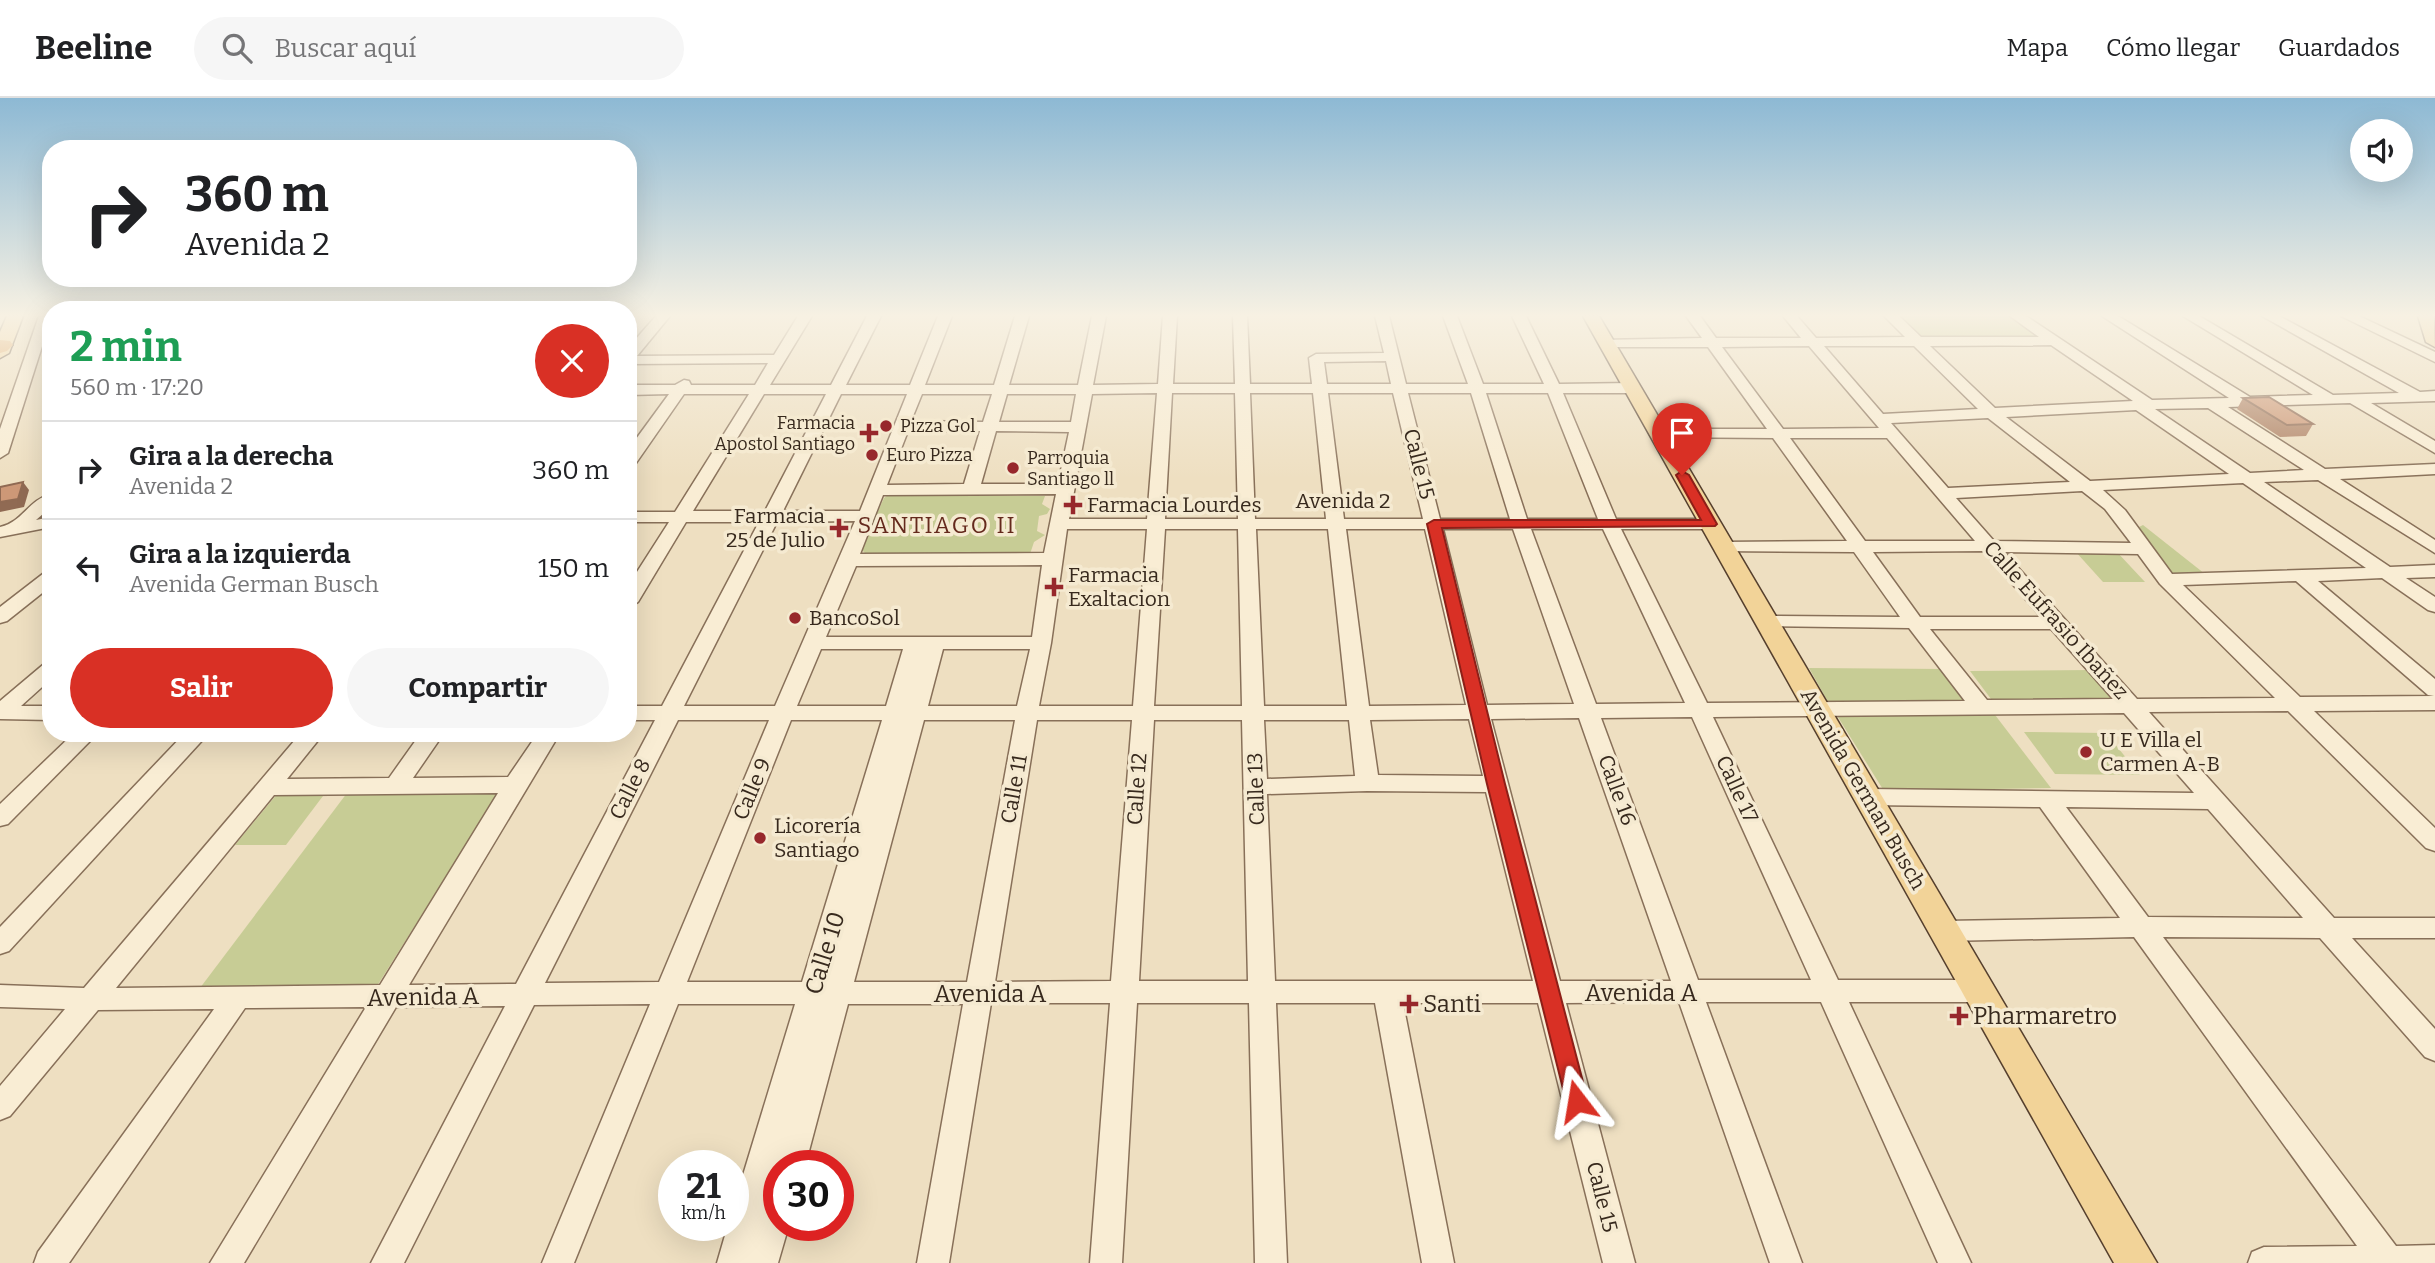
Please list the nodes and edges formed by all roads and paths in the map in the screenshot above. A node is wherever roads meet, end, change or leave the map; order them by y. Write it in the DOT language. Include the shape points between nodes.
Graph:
graph roads {
  1 [pos="27,370"];
  2 [pos="694,370"];
  3 [pos="770,370"];
  4 [pos="846,370"];
  5 [pos="924,370"];
  6 [pos="1006,370"];
  7 [pos="1089,370"];
  8 [pos="1166,370"];
  9 [pos="1241,370"];
  10 [pos="1318,370"];
  11 [pos="1395,370"];
  12 [pos="1470,370"];
  13 [pos="1545,370"];
  14 [pos="1622,370"];
  15 [pos="1731,370"];
  16 [pos="1836,370"];
  17 [pos="1947,370"];
  18 [pos="2096,370"];
  19 [pos="2196,370"];
  20 [pos="2282,370"];
  21 [pos="2368,370"];
  22 [pos="1400,388"];
  23 [pos="1477,388"];
  24 [pos="1554,388"];
  25 [pos="1632,388"];
  26 [pos="1001,389"];
  27 [pos="1085,389"];
  28 [pos="1164,389"];
  29 [pos="1242,389"];
  30 [pos="1320,389"];
  31 [pos="637,390"];
  32 [pos="680,390"];
  33 [pos="758,390"];
  34 [pos="836,390"];
  35 [pos="916,390"];
  36 [pos="2415,396"];
  37 [pos="2435,396"];
  38 [pos="2352,398"];
  39 [pos="2330,399"];
  40 [pos="2245,401"];
  41 [pos="2211,403"];
  42 [pos="2145,406"];
  43 [pos="1992,414"];
  44 [pos="902,426"];
  45 [pos="990,426"];
  46 [pos="1886,426"];
  47 [pos="1079,427"];
  48 [pos="1776,433"];
  49 [pos="1658,434"];
  50 [pos="2435,448"];
  51 [pos="637,450"];
  52 [pos="0,453"];
  53 [pos="2435,469"];
  54 [pos="2320,475"];
  55 [pos="2246,478"];
  56 [pos="2087,486"];
  57 [pos="1067,489"];
  58 [pos="971,490"];
  59 [pos="875,491"];
  60 [pos="1944,493"];
  61 [pos="42,506"];
  62 [pos="637,518"];
  63 [pos="1519,520"];
  64 [pos="1608,520"];
  65 [pos="676,521"];
  66 [pos="769,521"];
  67 [pos="863,521"];
  68 [pos="1060,521"];
  69 [pos="1155,521"];
  70 [pos="1246,521"];
  71 [pos="1336,521"];
  72 [pos="1433,521"];
  73 [pos="42,525"];
  74 [pos="637,525"];
  75 [pos="19,528"];
  76 [pos="1713,529"];
  77 [pos="0,532"];
  78 [pos="1861,546"];
  79 [pos="1989,546"];
  80 [pos="2435,548"];
  81 [pos="2143,549"];
  82 [pos="1052,559"];
  83 [pos="849,560"];
  84 [pos="2435,571"];
  85 [pos="2386,574"];
  86 [pos="2301,576"];
  87 [pos="2167,580"];
  88 [pos="42,584"];
  89 [pos="637,587"];
  90 [pos="2435,606"];
  91 [pos="0,617"];
  92 [pos="1767,622"];
  93 [pos="1916,623"];
  94 [pos="2058,623"];
  95 [pos="813,643"];
  96 [pos="925,643"];
  97 [pos="1041,643"];
  98 [pos="42,676"];
  99 [pos="2435,690"];
  100 [pos="2435,703"];
  101 [pos="2130,704"];
  102 [pos="2295,704"];
  103 [pos="1980,706"];
  104 [pos="1817,708"];
  105 [pos="1589,711"];
  106 [pos="1700,711"];
  107 [pos="0,712"];
  108 [pos="670,712"];
  109 [pos="907,712"];
  110 [pos="1027,712"];
  111 [pos="1142,712"];
  112 [pos="1254,712"];
  113 [pos="1480,712"];
  114 [pos="42,713"];
  115 [pos="637,713"];
  116 [pos="783,713"];
  117 [pos="1359,713"];
  118 [pos="78,742"];
  119 [pos="190,742"];
  120 [pos="306,742"];
  121 [pos="427,742"];
  122 [pos="543,742"];
  123 [pos="1367,783"];
  124 [pos="1496,784"];
  125 [pos="396,785"];
  126 [pos="515,785"];
  127 [pos="268,787"];
  128 [pos="1256,787"];
  129 [pos="1868,797"];
  130 [pos="2046,798"];
  131 [pos="2217,802"];
  132 [pos="0,818"];
  133 [pos="2435,842"];
  134 [pos="2329,927"];
  135 [pos="2144,928"];
  136 [pos="2435,928"];
  137 [pos="1945,931"];
  138 [pos="0,944"];
  139 [pos="1979,991"];
  140 [pos="1387,992"];
  141 [pos="667,993"];
  142 [pos="825,993"];
  143 [pos="1124,993"];
  144 [pos="1262,993"];
  145 [pos="1550,993"];
  146 [pos="1690,993"];
  147 [pos="1831,993"];
  148 [pos="978,994"];
  149 [pos="525,995"];
  150 [pos="0,996"];
  151 [pos="237,998"];
  152 [pos="385,998"];
  153 [pos="90,999"];
  154 [pos="2435,1049"];
  155 [pos="0,1107"];
  156 [pos="792,1150"];
  157 [pos="768,1241"];
  158 [pos="2435,1261"];
  159 [pos="2388,1262"];
  160 [pos="50,1263"];
  161 [pos="226,1263"];
  162 [pos="387,1263"];
  163 [pos="558,1263"];
  164 [pos="733,1263"];
  165 [pos="762,1263"];
  166 [pos="933,1263"];
  167 [pos="1106,1263"];
  168 [pos="1271,1263"];
  169 [pos="1438,1263"];
  170 [pos="1619,1263"];
  171 [pos="1786,1263"];
  172 [pos="1955,1263"];
  173 [pos="2136,1263"];
  174 [pos="2264,1263"];
  1 -- 52 [label="street"];
  2 -- 32 [label="street"];
  3 -- 33 [label="street"];
  4 -- 34 [label="street, Calle 8"];
  5 -- 35 [label="street, Calle 9"];
  6 -- 26 [label="street"];
  7 -- 27 [label="street, Calle 11"];
  8 -- 28 [label="street, Calle 12"];
  9 -- 29 [label="street, Calle 13"];
  10 -- 30 [label="street"];
  11 -- 22 [label="street, Calle 15"];
  12 -- 23 [label="street, Calle 16"];
  13 -- 24 [label="street, Calle 17"];
  14 -- 25 [label="main road, Avenida German Busch"];
  15 -- 48 [label="street"];
  16 -- 46 [label="street, Calle Eufrasio Ibañez"];
  17 -- 43 [label="street"];
  18 -- 42 [label="street"];
  19 -- 40 [label="street"];
  20 -- 39 [label="street"];
  21 -- 36 [label="street"];
  22 -- 23 [label="street"];
  22 -- 30 [label="street"];
  22 -- 72 [label="street, Calle 15"];
  23 -- 24 [label="street"];
  23 -- 63 [label="street, Calle 16"];
  24 -- 25 [label="street"];
  24 -- 64 [label="street, Calle 17"];
  25 -- 49 [label="main road, Avenida German Busch"];
  26 -- 27 [label="street"];
  26 -- 35 [label="street"];
  26 -- 45 [label="street"];
  27 -- 28 [label="street"];
  27 -- 47 [label="street, Calle 11"];
  28 -- 29 [label="street"];
  28 -- 69 [label="street, Calle 12"];
  29 -- 30 [label="street"];
  29 -- 70 [label="street, Calle 13"];
  30 -- 71 [label="street"];
  31 -- 32 [label="street"];
  32 -- 33 [label="street"];
  32 -- 51 [label="street"];
  33 -- 34 [label="street"];
  33 -- 65 [label="street"];
  34 -- 35 [label="street"];
  34 -- 66 [label="street, Calle 8"];
  35 -- 44 [label="street, Calle 9"];
  36 -- 37 [label="street"];
  36 -- 38 [label="street"];
  38 -- 39 [label="street"];
  38 -- 50 [label="street"];
  39 -- 40 [label="street"];
  40 -- 41 [label="street"];
  41 -- 42 [label="street"];
  41 -- 54 [label="street"];
  42 -- 43 [label="street"];
  42 -- 55 [label="street"];
  43 -- 46 [label="street"];
  43 -- 56 [label="street"];
  44 -- 45 [label="street"];
  44 -- 59 [label="street, Calle 9"];
  45 -- 47 [label="street"];
  45 -- 58 [label="street"];
  46 -- 48 [label="street"];
  46 -- 60 [label="street, Calle Eufrasio Ibañez"];
  47 -- 57 [label="street, Calle 11"];
  48 -- 49 [label="street"];
  48 -- 78 [label="street"];
  49 -- 76 [label="main road, Avenida German Busch"];
  53 -- 54 [label="street"];
  54 -- 55 [label="street"];
  54 -- 80 [label="street"];
  55 -- 56 [label="street"];
  55 -- 85 [label="street"];
  56 -- 60 [label="street"];
  56 -- 81 [label="street" via="2125,519"];
  57 -- 58 [label="street"];
  57 -- 68 [label="street, Calle 11"];
  58 -- 59 [label="street"];
  59 -- 67 [label="street, Calle 9"];
  60 -- 79 [label="street, Calle Eufrasio Ibañez"];
  61 -- 75 [label="street"];
  62 -- 65 [label="street"];
  63 -- 64 [label="street, Avenida 2"];
  63 -- 72 [label="street, Avenida 2"];
  63 -- 105 [label="street, Calle 16"];
  64 -- 76 [label="street, Avenida 2"];
  64 -- 106 [label="street, Calle 17"];
  65 -- 66 [label="street"];
  65 -- 74 [label="street"];
  65 -- 89 [label="street"];
  66 -- 67 [label="street"];
  66 -- 108 [label="street, Calle 8"];
  67 -- 83 [label="street, Calle 9"];
  68 -- 69 [label="street, Avenida 2"];
  68 -- 82 [label="street, Calle 11"];
  69 -- 70 [label="street, Avenida 2"];
  69 -- 111 [label="street, Calle 12"];
  70 -- 71 [label="street, Avenida 2"];
  70 -- 112 [label="street, Calle 13"];
  71 -- 72 [label="street, Avenida 2"];
  71 -- 117 [label="street"];
  72 -- 113 [label="street, Calle 15"];
  73 -- 75 [label="street"];
  75 -- 77 [label="street"];
  76 -- 78 [label="street, Avenida 2"];
  76 -- 92 [label="main road, Avenida German Busch"];
  78 -- 79 [label="street, Avenida 2"];
  78 -- 93 [label="street"];
  79 -- 81 [label="street, Avenida 2"];
  79 -- 94 [label="street, Calle Eufrasio Ibañez"];
  81 -- 87 [label="street"];
  82 -- 83 [label="street"];
  82 -- 97 [label="street, Calle 11"];
  83 -- 95 [label="street, Calle 9"];
  84 -- 85 [label="street"];
  85 -- 86 [label="street"];
  85 -- 90 [label="street"];
  86 -- 87 [label="street"];
  86 -- 99 [label="street"];
  87 -- 102 [label="street"];
  88 -- 91 [label="street"];
  92 -- 93 [label="street"];
  92 -- 104 [label="main road, Avenida German Busch"];
  93 -- 94 [label="street"];
  93 -- 103 [label="street"];
  94 -- 101 [label="street, Calle Eufrasio Ibañez"];
  95 -- 96 [label="street"];
  95 -- 116 [label="street, Calle 9"];
  96 -- 97 [label="street"];
  96 -- 109 [label="street, Calle 10"];
  97 -- 110 [label="street, Calle 11"];
  98 -- 107 [label="street"];
  100 -- 102 [label="street"];
  101 -- 102 [label="street"];
  101 -- 103 [label="street"];
  101 -- 131 [label="street, Calle Eufrasio Ibañez"];
  102 -- 133 [label="street"];
  103 -- 104 [label="street"];
  104 -- 106 [label="street"];
  104 -- 129 [label="main road, Avenida German Busch"];
  105 -- 106 [label="street"];
  105 -- 113 [label="street"];
  105 -- 146 [label="street, Calle 16"];
  106 -- 147 [label="street, Calle 17"];
  107 -- 114 [label="street"];
  108 -- 115 [label="street"];
  108 -- 116 [label="street"];
  108 -- 149 [label="street, Calle 8"];
  109 -- 110 [label="street"];
  109 -- 116 [label="street"];
  109 -- 142 [label="street, Calle 10"];
  110 -- 111 [label="street"];
  110 -- 148 [label="street, Calle 11"];
  111 -- 112 [label="street"];
  111 -- 143 [label="street, Calle 12"];
  112 -- 117 [label="street"];
  112 -- 128 [label="street, Calle 13"];
  113 -- 117 [label="street"];
  113 -- 124 [label="street, Calle 15"];
  116 -- 141 [label="street, Calle 9"];
  117 -- 123 [label="street"];
  118 -- 132 [label="street"];
  119 -- 138 [label="street"];
  120 -- 127 [label="street"];
  121 -- 125 [label="street"];
  122 -- 126 [label="street"];
  123 -- 124 [label="street"];
  123 -- 128 [label="street"];
  124 -- 145 [label="street, Calle 15"];
  125 -- 126 [label="street"];
  125 -- 127 [label="street"];
  126 -- 152 [label="street"];
  127 -- 153 [label="street"];
  128 -- 144 [label="street, Calle 13"];
  129 -- 130 [label="street"];
  129 -- 137 [label="main road, Avenida German Busch"];
  130 -- 131 [label="street"];
  130 -- 135 [label="street"];
  131 -- 134 [label="street, Calle Eufrasio Ibañez"];
  134 -- 135 [label="street"];
  134 -- 136 [label="street"];
  134 -- 154 [label="street, Calle Eufrasio Ibañez"];
  135 -- 137 [label="street"];
  135 -- 159 [label="street"];
  137 -- 139 [label="main road, Avenida German Busch"];
  139 -- 147 [label="street, Avenida A"];
  139 -- 173 [label="main road, Avenida German Busch"];
  140 -- 144 [label="street, Avenida A"];
  140 -- 145 [label="street, Avenida A"];
  140 -- 169 [label="street"];
  141 -- 142 [label="street, Avenida A"];
  141 -- 149 [label="street, Avenida A"];
  141 -- 163 [label="street, Calle 9"];
  142 -- 148 [label="street, Avenida A"];
  142 -- 156 [label="street, Calle 10"];
  142 -- 164 [label="street, Calle 10"];
  143 -- 144 [label="street, Avenida A"];
  143 -- 148 [label="street, Avenida A"];
  143 -- 167 [label="street, Calle 12"];
  144 -- 168 [label="street, Calle 13"];
  145 -- 146 [label="street, Avenida A"];
  145 -- 170 [label="street, Calle 15"];
  146 -- 147 [label="street, Avenida A"];
  146 -- 171 [label="street, Calle 16"];
  147 -- 172 [label="street, Calle 17"];
  148 -- 166 [label="street, Calle 11"];
  149 -- 152 [label="street, Avenida A"];
  149 -- 162 [label="street, Calle 8"];
  150 -- 153 [label="street, Avenida A"];
  151 -- 152 [label="street, Avenida A"];
  151 -- 153 [label="street, Avenida A"];
  151 -- 160 [label="street"];
  152 -- 161 [label="street"];
  153 -- 155 [label="street"];
  157 -- 165 [label="street"];
  158 -- 159 [label="street"];
  159 -- 174 [label="street"];
}
